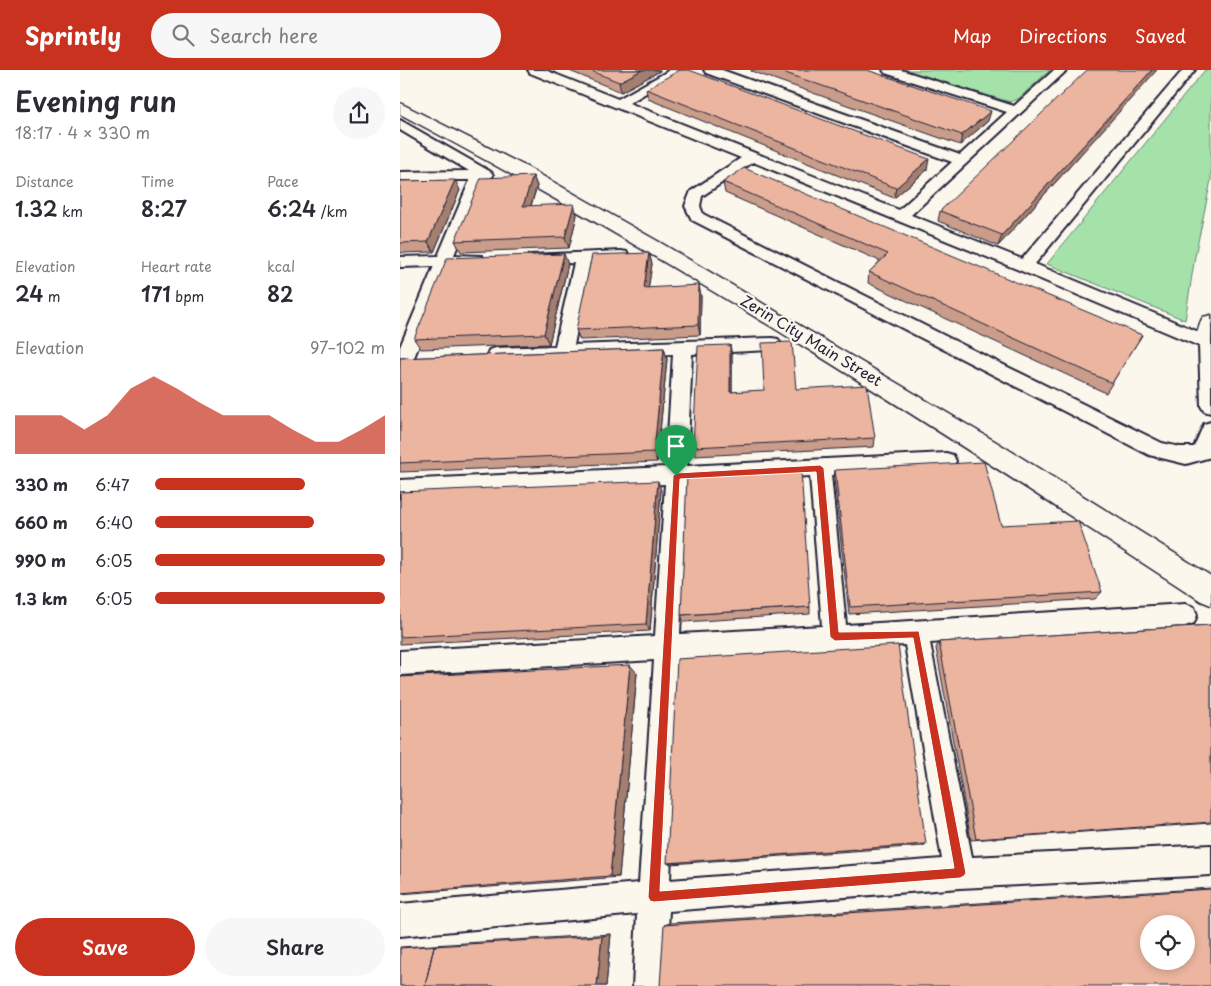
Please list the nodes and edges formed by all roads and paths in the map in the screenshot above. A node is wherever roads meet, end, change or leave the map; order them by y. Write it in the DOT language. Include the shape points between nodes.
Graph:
graph roads {
  1 [pos="534,70"];
  2 [pos="679,70"];
  3 [pos="710,70"];
  4 [pos="889,70"];
  5 [pos="1061,70"];
  6 [pos="1190,70"];
  7 [pos="731,73"];
  8 [pos="618,104"];
  9 [pos="400,108"];
  10 [pos="1017,111"];
  11 [pos="400,124"];
  12 [pos="751,157"];
  13 [pos="961,160"];
  14 [pos="400,176"];
  15 [pos="500,181"];
  16 [pos="476,182"];
  17 [pos="400,185"];
  18 [pos="900,217"];
  19 [pos="637,256"];
  20 [pos="583,258"];
  21 [pos="518,259"];
  22 [pos="443,260"];
  23 [pos="490,260"];
  24 [pos="400,262"];
  25 [pos="1025,266"];
  26 [pos="1209,332"];
  27 [pos="772,344"];
  28 [pos="683,348"];
  29 [pos="563,352"];
  30 [pos="483,356"];
  31 [pos="424,359"];
  32 [pos="402,360"];
  33 [pos="1211,406"];
  34 [pos="1211,430"];
  35 [pos="946,461"];
  36 [pos="820,468"];
  37 [pos="676,476"];
  38 [pos="400,490"];
  39 [pos="1211,592"];
  40 [pos="1185,615"];
  41 [pos="916,634"];
  42 [pos="835,637"];
  43 [pos="668,647"];
  44 [pos="400,663"];
  45 [pos="1211,860"];
  46 [pos="960,873"];
  47 [pos="654,897"];
  48 [pos="400,920"];
  49 [pos="649,986"];
  1 -- 8 [label="street"];
  2 -- 8 [label="street"];
  3 -- 7 [label="street"];
  4 -- 10 [label="street"];
  5 -- 10 [label="street"];
  6 -- 25 [label="street"];
  7 -- 13 [label="street"];
  8 -- 12 [label="street"];
  9 -- 39 [label="street, Zerin City Main Street" via="519,170 802,335"];
  10 -- 13 [label="street"];
  11 -- 14 [label="street" via="486,174"];
  12 -- 18 [label="street"];
  12 -- 34 [label="street" via="696,194 692,210 697,217 1156,449 1194,456 1204,452"];
  13 -- 18 [label="street"];
  15 -- 16 [label="street"];
  16 -- 17 [label="street"];
  16 -- 22 [label="street"];
  18 -- 25 [label="street"];
  19 -- 20 [label="street"];
  20 -- 21 [label="street"];
  20 -- 29 [label="street"];
  22 -- 23 [label="street"];
  22 -- 24 [label="street"];
  22 -- 32 [label="street"];
  25 -- 26 [label="street"];
  26 -- 33 [label="street"];
  27 -- 28 [label="street"];
  28 -- 29 [label="street"];
  28 -- 37 [label="street"];
  29 -- 30 [label="street"];
  31 -- 32 [label="street"];
  35 -- 36 [label="street"];
  36 -- 37 [label="street"];
  36 -- 42 [label="street"];
  37 -- 38 [label="street"];
  37 -- 43 [label="street"];
  40 -- 41 [label="street"];
  41 -- 42 [label="street"];
  41 -- 46 [label="street"];
  42 -- 43 [label="street"];
  43 -- 44 [label="street"];
  43 -- 47 [label="street"];
  45 -- 46 [label="street"];
  46 -- 47 [label="street"];
  47 -- 48 [label="street"];
  47 -- 49 [label="street"];
}
